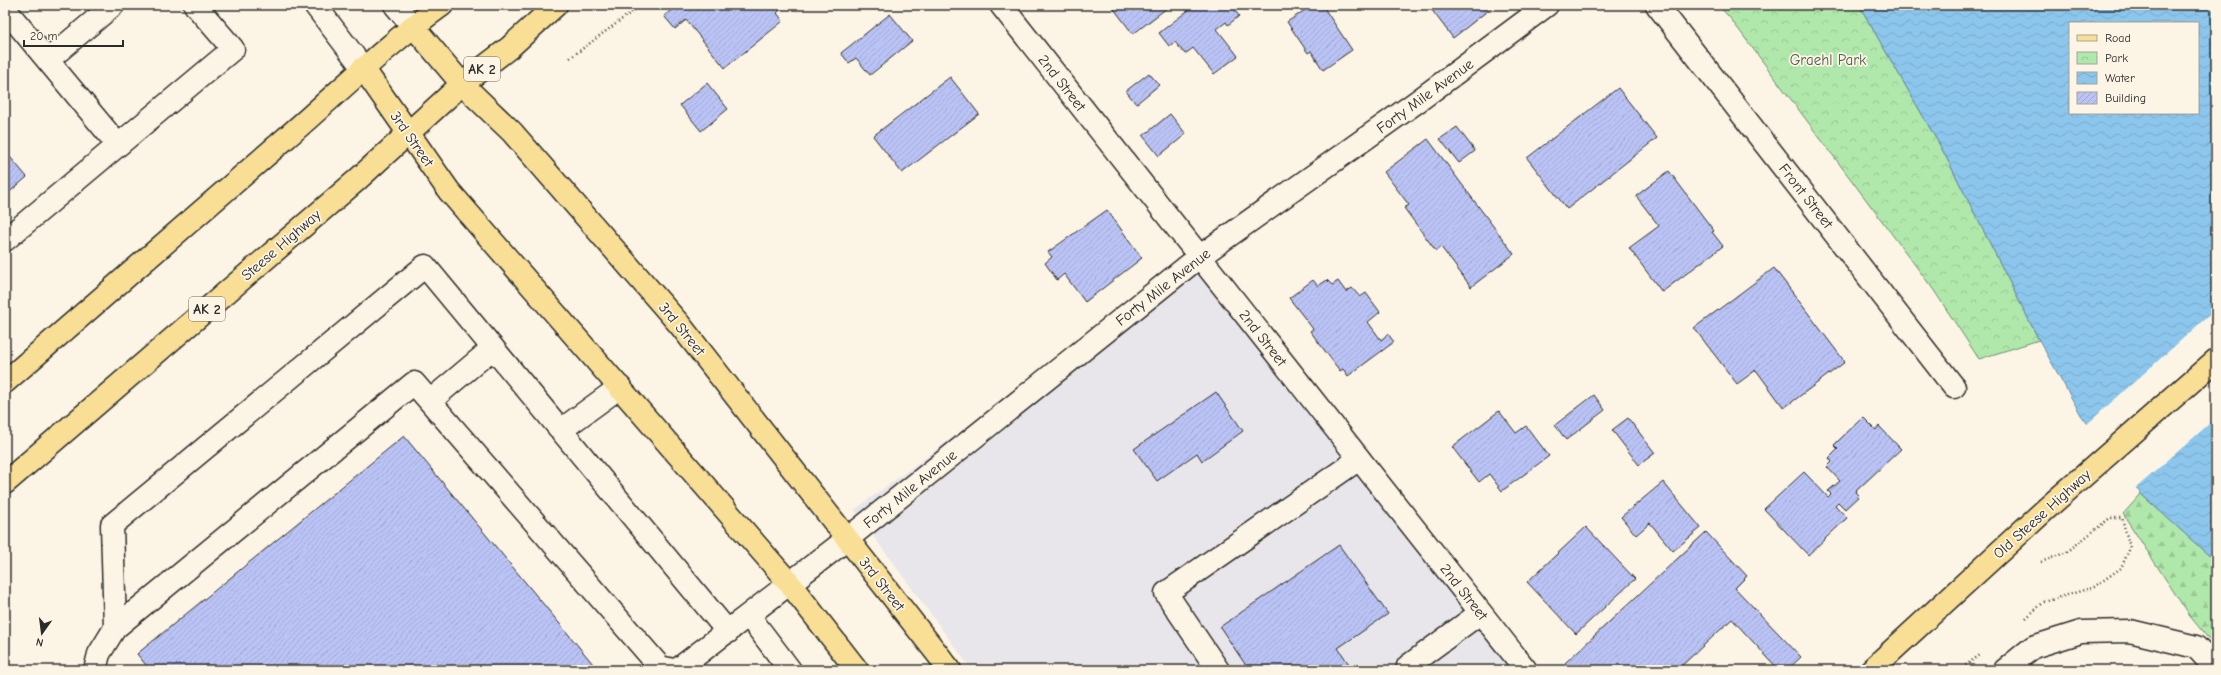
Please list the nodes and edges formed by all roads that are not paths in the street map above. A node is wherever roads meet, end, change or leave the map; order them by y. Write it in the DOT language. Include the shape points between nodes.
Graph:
graph roads {
  1 [pos="113,5"];
  2 [pos="195,5"];
  3 [pos="316,5"];
  4 [pos="395,5"];
  5 [pos="442,5"];
  6 [pos="556,5"];
  7 [pos="1001,5"];
  8 [pos="1547,5"];
  9 [pos="1657,5"];
  10 [pos="5,9"];
  11 [pos="413,26"];
  12 [pos="48,60"];
  13 [pos="363,68"];
  14 [pos="462,84"];
  15 [pos="408,133"];
  16 [pos="118,145"];
  17 [pos="5,240"];
  18 [pos="1199,257"];
  19 [pos="493,348"];
  20 [pos="2216,360"];
  21 [pos="5,382"];
  22 [pos="620,387"];
  23 [pos="1954,387"];
  24 [pos="430,401"];
  25 [pos="561,430"];
  26 [pos="1359,459"];
  27 [pos="5,483"];
  28 [pos="846,540"];
  29 [pos="790,584"];
  30 [pos="1480,613"];
  31 [pos="749,616"];
  32 [pos="115,628"];
  33 [pos="728,632"];
  34 [pos="2216,669"];
  35 [pos="95,670"];
  36 [pos="672,670"];
  37 [pos="677,670"];
  38 [pos="790,670"];
  39 [pos="857,670"];
  40 [pos="950,670"];
  41 [pos="1218,670"];
  42 [pos="1410,670"];
  43 [pos="1526,670"];
  44 [pos="1871,670"];
  45 [pos="2005,670"];
  1 -- 12 [label="street"];
  2 -- 16 [label="street" via="233,49"];
  3 -- 13 [label="street, 3rd Street"];
  4 -- 11 [label="street, 3rd Street"];
  5 -- 11 [label="main road"];
  6 -- 14 [label="main road, Steese Highway / AK 2" via="509,48"];
  7 -- 18 [label="street, 2nd Street"];
  8 -- 18 [label="street, Forty Mile Avenue" via="1418,102"];
  9 -- 23 [label="street, Front Street"];
  10 -- 12 [label="street"];
  11 -- 13 [label="main road"];
  11 -- 14 [label="main road, 3rd Street"];
  12 -- 16 [label="street"];
  13 -- 15 [label="main road, 3rd Street"];
  13 -- 21 [label="main road"];
  14 -- 15 [label="main road, Steese Highway / AK 2"];
  14 -- 28 [label="main road, 3rd Street" via="512,132 680,325"];
  15 -- 22 [label="main road, 3rd Street" via="449,191"];
  15 -- 27 [label="main road, Steese Highway / AK 2"];
  16 -- 17 [label="street"];
  18 -- 26 [label="street, 2nd Street"];
  18 -- 28 [label="street, Forty Mile Avenue"];
  19 -- 24 [label="street"];
  19 -- 25 [label="street"];
  19 -- 32 [label="street" via="425,266 112,525"];
  20 -- 44 [label="main road, Old Steese Highway" via="2046,509"];
  22 -- 25 [label="street"];
  22 -- 29 [label="main road, 3rd Street"];
  24 -- 32 [label="street" via="414,382"];
  24 -- 36 [label="street" via="660,667"];
  25 -- 33 [label="street"];
  26 -- 30 [label="street, 2nd Street"];
  26 -- 41 [label="street" via="1166,594"];
  28 -- 29 [label="street, Forty Mile Avenue"];
  28 -- 40 [label="main road, 3rd Street"];
  29 -- 31 [label="street, Forty Mile Avenue"];
  29 -- 39 [label="main road, 3rd Street"];
  30 -- 42 [label="street" via="1408,666"];
  30 -- 43 [label="street, 2nd Street"];
  31 -- 33 [label="street, Forty Mile Avenue"];
  31 -- 38 [label="street"];
  32 -- 35 [label="street" via="99,654"];
  33 -- 37 [label="street, Forty Mile Avenue"];
  34 -- 45 [label="street" via="2196,647 2130,631 2074,634 2033,647"];
}
